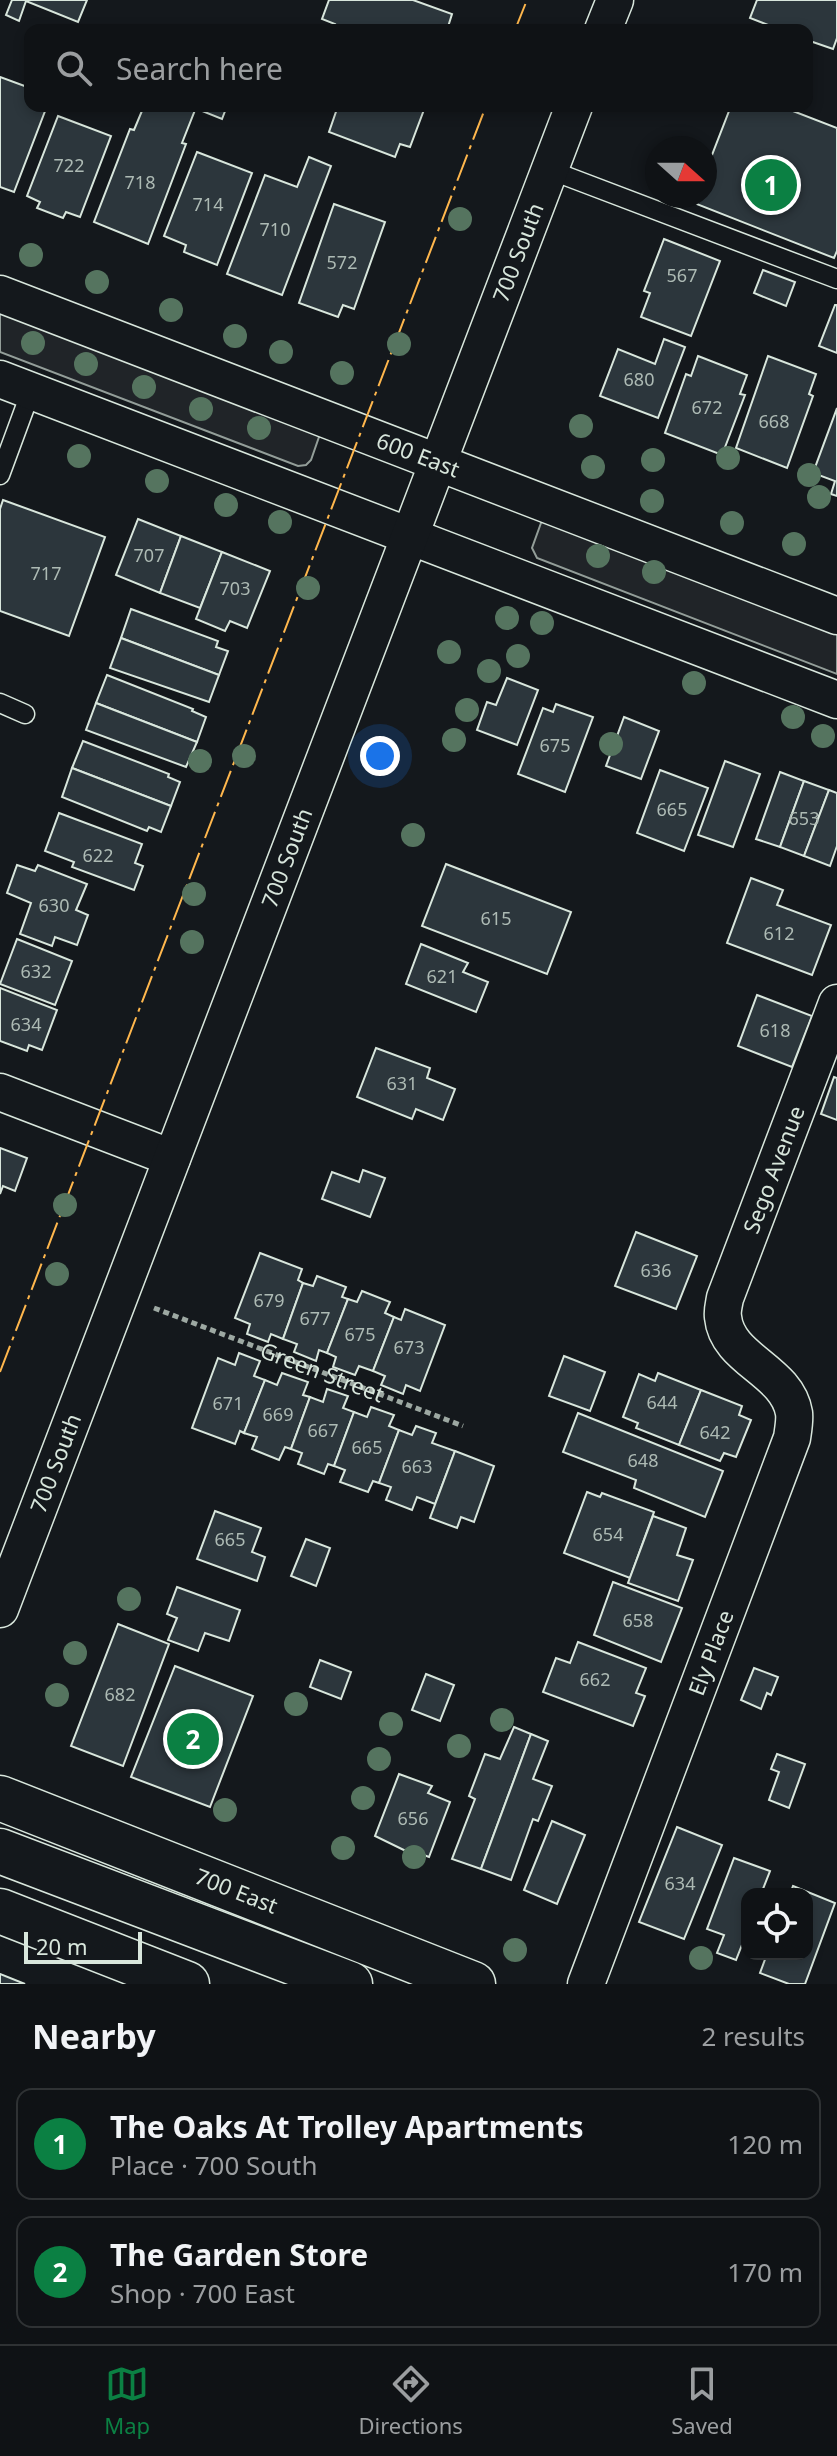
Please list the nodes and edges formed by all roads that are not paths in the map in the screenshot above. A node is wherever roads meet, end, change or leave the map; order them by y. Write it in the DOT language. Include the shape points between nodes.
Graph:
graph roads {
  1 [pos="615,0"];
  2 [pos="605,24"];
  3 [pos="572,112"];
  4 [pos="550,170"];
  5 [pos="837,279"];
  6 [pos="0,294"];
  7 [pos="15,385"];
  8 [pos="438,463"];
  9 [pos="0,475"];
  10 [pos="410,536"];
  11 [pos="837,616"];
  12 [pos="837,700"];
  13 [pos="0,703"];
  14 [pos="25,714"];
  15 [pos="836,1009"];
  16 [pos="0,1092"];
  17 [pos="172,1158"];
  18 [pos="730,1339"];
  19 [pos="2,1598"];
  20 [pos="0,1798"];
  21 [pos="0,1851"];
  22 [pos="0,1911"];
  23 [pos="187,1984"];
  24 [pos="350,1984"];
  25 [pos="473,1984"];
  26 [pos="586,1984"];
  1 -- 2 [label="street"];
  3 -- 4 [label="street, 700 South"];
  4 -- 5 [label="lane"];
  4 -- 8 [label="street, 700 South"];
  6 -- 8 [label="street, 600 East"];
  7 -- 9 [label="lane"];
  7 -- 10 [label="street"];
  8 -- 10 [label="street, 700 South"];
  8 -- 11 [label="street, 600 East"];
  10 -- 12 [label="street"];
  10 -- 17 [label="street, 700 South"];
  13 -- 14 [label="lane"];
  15 -- 18 [label="street, Sego Avenue" via="725,1298 723,1317"];
  16 -- 17 [label="street"];
  17 -- 19 [label="street, 700 South"];
  18 -- 26 [label="street, Ely Place" via="784,1390 794,1412 792,1438"];
  20 -- 25 [label="main road, 700 East"];
  21 -- 24 [label="main road"];
  22 -- 23 [label="main road"];
}
